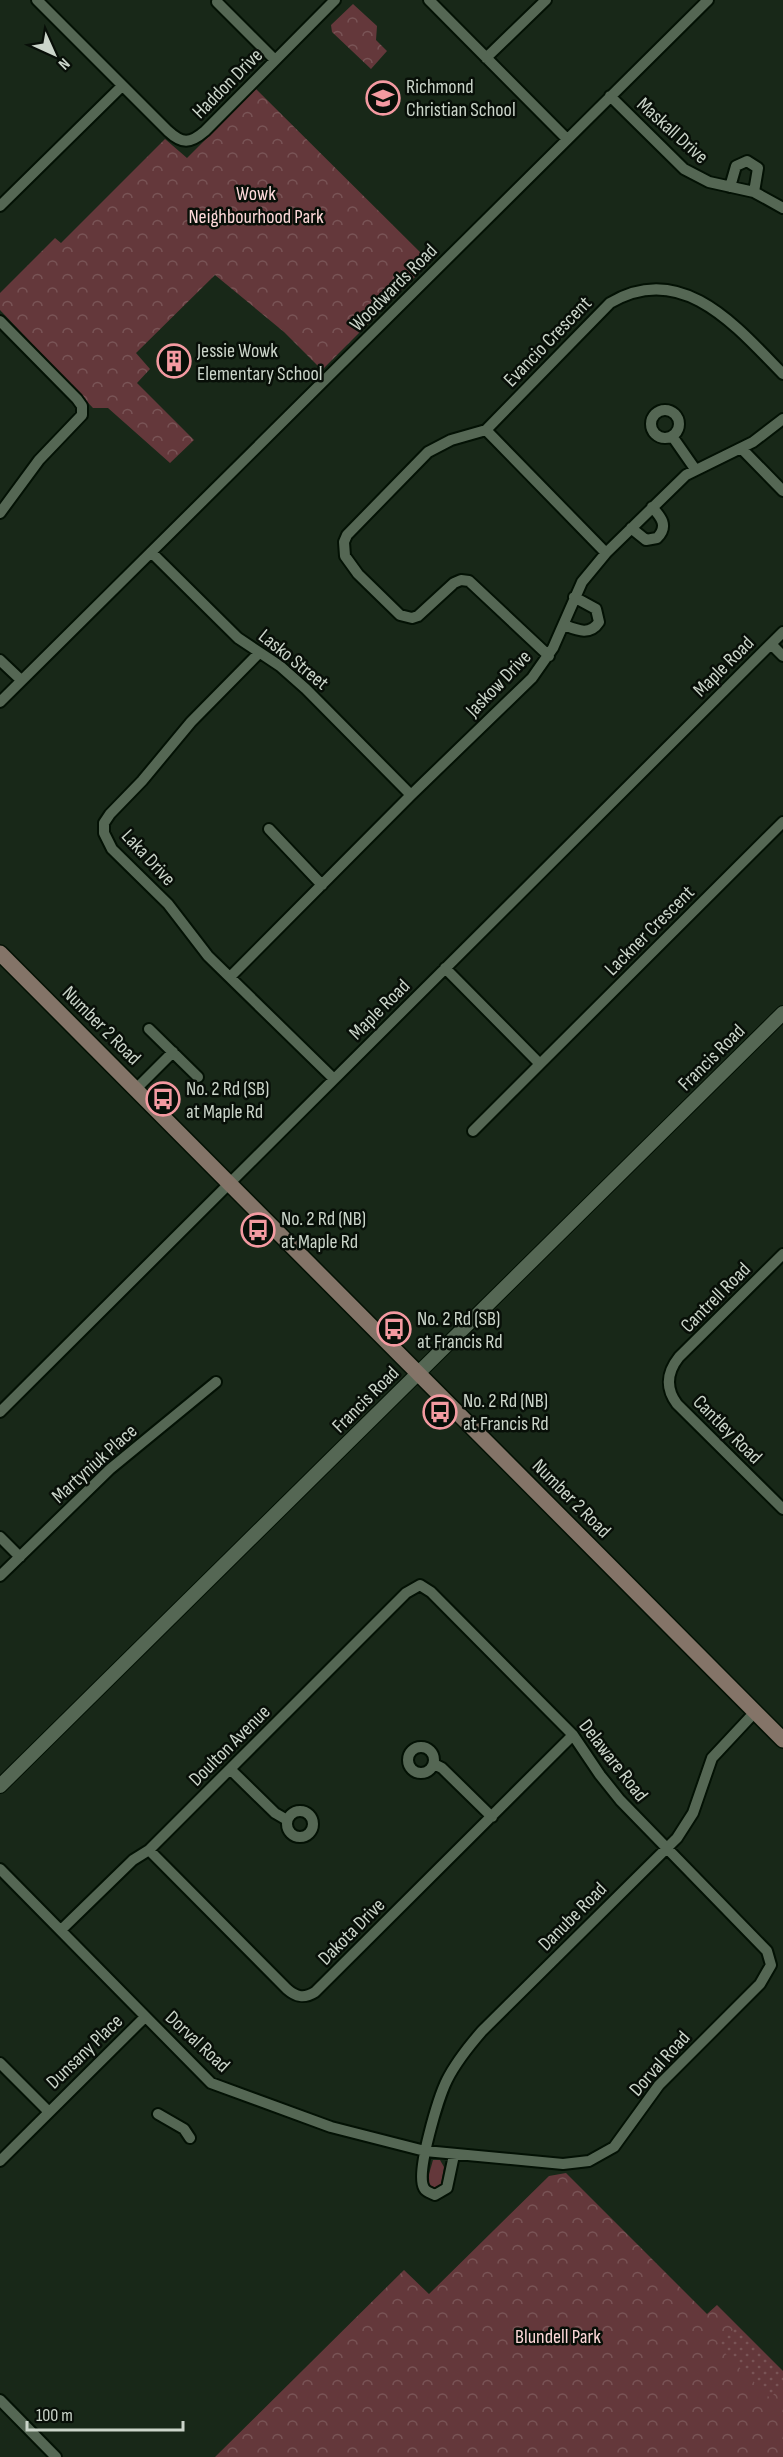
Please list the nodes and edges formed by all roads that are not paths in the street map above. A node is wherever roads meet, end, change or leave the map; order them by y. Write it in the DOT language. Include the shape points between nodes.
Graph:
graph roads {
  1 [pos="37,0"];
  2 [pos="335,0"];
  3 [pos="429,0"];
  4 [pos="546,0"];
  5 [pos="708,0"];
  6 [pos="217,2"];
  7 [pos="486,58"];
  8 [pos="275,60"];
  9 [pos="123,86"];
  10 [pos="610,96"];
  11 [pos="567,139"];
  12 [pos="730,187"];
  13 [pos="754,192"];
  14 [pos="0,206"];
  15 [pos="783,208"];
  16 [pos="0,321"];
  17 [pos="783,374"];
  18 [pos="783,419"];
  19 [pos="486,430"];
  20 [pos="672,436"];
  21 [pos="741,448"];
  22 [pos="695,469"];
  23 [pos="783,491"];
  24 [pos="652,507"];
  25 [pos="0,513"];
  26 [pos="631,528"];
  27 [pos="152,553"];
  28 [pos="606,553"];
  29 [pos="574,597"];
  30 [pos="564,625"];
  31 [pos="783,632"];
  32 [pos="771,644"];
  33 [pos="259,653"];
  34 [pos="549,656"];
  35 [pos="783,656"];
  36 [pos="0,660"];
  37 [pos="21,680"];
  38 [pos="0,702"];
  39 [pos="411,795"];
  40 [pos="783,822"];
  41 [pos="269,829"];
  42 [pos="322,885"];
  43 [pos="0,953"];
  44 [pos="445,968"];
  45 [pos="230,978"];
  46 [pos="783,1013"];
  47 [pos="149,1029"];
  48 [pos="173,1052"];
  49 [pos="540,1064"];
  50 [pos="198,1077"];
  51 [pos="334,1079"];
  52 [pos="136,1089"];
  53 [pos="473,1131"];
  54 [pos="231,1184"];
  55 [pos="783,1254"];
  56 [pos="673,1366"];
  57 [pos="419,1373"];
  58 [pos="216,1382"];
  59 [pos="0,1412"];
  60 [pos="783,1509"];
  61 [pos="0,1537"];
  62 [pos="20,1557"];
  63 [pos="0,1576"];
  64 [pos="420,1585"];
  65 [pos="755,1712"];
  66 [pos="573,1735"];
  67 [pos="783,1740"];
  68 [pos="434,1764"];
  69 [pos="230,1769"];
  70 [pos="0,1786"];
  71 [pos="492,1817"];
  72 [pos="287,1820"];
  73 [pos="665,1849"];
  74 [pos="149,1850"];
  75 [pos="0,1869"];
  76 [pos="62,1930"];
  77 [pos="771,1965"];
  78 [pos="145,2017"];
  79 [pos="0,2063"];
  80 [pos="48,2111"];
  81 [pos="158,2114"];
  82 [pos="190,2138"];
  83 [pos="425,2151"];
  84 [pos="454,2155"];
  85 [pos="0,2161"];
  86 [pos="0,2400"];
  87 [pos="56,2457"];
  1 -- 9 [label="street, Haddon Drive"];
  2 -- 8 [label="street, Haddon Drive"];
  3 -- 7 [label="street"];
  4 -- 7 [label="street"];
  5 -- 10 [label="street, Woodwards Road"];
  6 -- 8 [label="street"];
  7 -- 11 [label="street"];
  8 -- 9 [label="street, Haddon Drive" via="205,131 186,142 176,139"];
  9 -- 14 [label="street"];
  10 -- 11 [label="street, Woodwards Road"];
  10 -- 12 [label="street, Maskall Drive" via="684,170"];
  11 -- 27 [label="street, Woodwards Road"];
  12 -- 13 [label="street, Maskall Drive"];
  12 -- 13 [label="street" via="736,166 752,162 759,173"];
  13 -- 15 [label="street, Maskall Drive"];
  16 -- 25 [label="street" via="82,406 82,415 39,460"];
  17 -- 19 [label="street, Evancio Crescent" via="717,310 672,292 636,290 610,303"];
  18 -- 21 [label="street, Jaskow Drive"];
  19 -- 28 [label="street"];
  19 -- 34 [label="street" via="451,440 428,452 351,530 344,542 345,556 358,574 406,617 424,613 454,583 461,579 469,581"];
  20 -- 22 [label="street"];
  21 -- 22 [label="street, Jaskow Drive"];
  21 -- 23 [label="street"];
  22 -- 24 [label="street, Jaskow Drive"];
  24 -- 26 [label="street, Jaskow Drive"];
  24 -- 26 [label="street" via="664,523 661,534 646,540"];
  26 -- 28 [label="street, Jaskow Drive"];
  27 -- 33 [label="street, Lasko Street" via="224,625"];
  27 -- 37 [label="street, Woodwards Road"];
  28 -- 29 [label="street, Jaskow Drive"];
  29 -- 30 [label="street, Jaskow Drive"];
  29 -- 30 [label="street" via="596,609 599,622 586,631"];
  30 -- 34 [label="street, Jaskow Drive"];
  31 -- 32 [label="street, Maple Road"];
  32 -- 35 [label="street"];
  32 -- 44 [label="street, Maple Road"];
  33 -- 39 [label="street, Lasko Street" via="306,689"];
  33 -- 45 [label="street, Laka Drive" via="191,722 105,823 104,833 112,849 168,904"];
  34 -- 39 [label="street, Jaskow Drive" via="526,684"];
  36 -- 37 [label="street"];
  37 -- 38 [label="street, Woodwards Road"];
  39 -- 42 [label="street, Jaskow Drive"];
  40 -- 49 [label="street, Lackner Crescent"];
  41 -- 42 [label="street"];
  42 -- 45 [label="street, Jaskow Drive"];
  43 -- 52 [label="main road, Number 2 Road"];
  44 -- 49 [label="street"];
  44 -- 51 [label="street, Maple Road"];
  45 -- 51 [label="street, Laka Drive"];
  46 -- 57 [label="street, Francis Road"];
  47 -- 48 [label="street"];
  48 -- 50 [label="street"];
  48 -- 52 [label="street"];
  49 -- 53 [label="street, Lackner Crescent"];
  51 -- 54 [label="street, Maple Road"];
  52 -- 54 [label="main road, Number 2 Road"];
  54 -- 57 [label="main road, Number 2 Road"];
  54 -- 59 [label="street, Maple Road"];
  55 -- 56 [label="street, Cantrell Road"];
  56 -- 60 [label="street, Cantley Road" via="669,1388 677,1404"];
  57 -- 65 [label="main road, Number 2 Road"];
  57 -- 70 [label="street, Francis Road"];
  58 -- 62 [label="street, Martyniuk Place" via="110,1469"];
  61 -- 62 [label="street"];
  62 -- 63 [label="street, Martyniuk Place"];
  64 -- 66 [label="street, Delaware Road"];
  64 -- 69 [label="street, Doulton Avenue" via="409,1590"];
  65 -- 67 [label="main road, Number 2 Road"];
  65 -- 73 [label="street, Danube Road" via="712,1758 693,1813"];
  66 -- 71 [label="street, Dakota Drive"];
  66 -- 73 [label="street, Delaware Road" via="609,1788"];
  68 -- 71 [label="street"];
  69 -- 72 [label="street"];
  69 -- 74 [label="street, Doulton Avenue"];
  71 -- 74 [label="street, Dakota Drive" via="315,1992 305,1997 287,1989"];
  73 -- 77 [label="street, Delaware Road" via="767,1951"];
  73 -- 83 [label="street, Danube Road" via="470,2045 447,2081"];
  74 -- 76 [label="street, Doulton Avenue" via="133,1860"];
  75 -- 76 [label="street, Dorval Road"];
  76 -- 78 [label="street, Dorval Road"];
  77 -- 84 [label="street, Dorval Road" via="760,1984 665,2079 624,2136 600,2156 562,2164"];
  78 -- 80 [label="street, Dunsany Place"];
  78 -- 83 [label="street, Dorval Road" via="196,2070 226,2091 331,2127"];
  79 -- 80 [label="street, Dunsany Place"];
  80 -- 85 [label="street, Dunsany Place"];
  81 -- 82 [label="street" via="184,2129"];
  83 -- 84 [label="street, Dorval Road"];
  83 -- 84 [label="street" via="422,2182 435,2195 447,2188"];
  86 -- 87 [label="street"];
}
